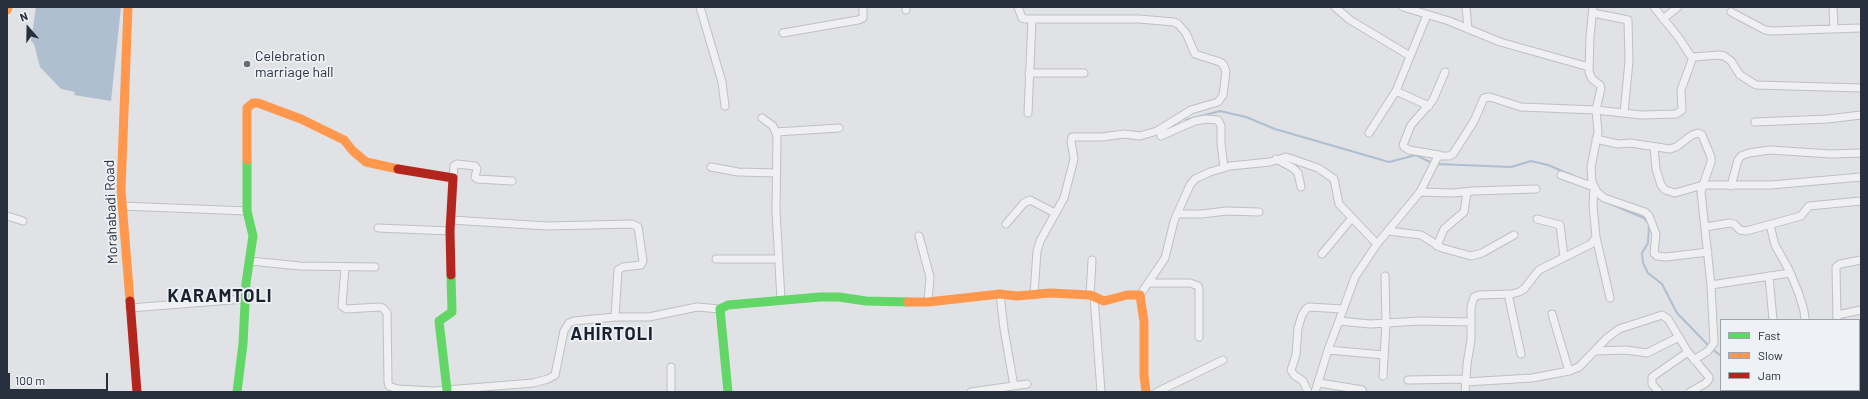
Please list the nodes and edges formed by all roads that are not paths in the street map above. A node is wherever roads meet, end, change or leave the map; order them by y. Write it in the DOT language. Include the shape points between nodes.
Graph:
graph roads {
  1 [pos="8,7"];
  2 [pos="128,7"];
  3 [pos="700,7"];
  4 [pos="862,7"];
  5 [pos="1018,7"];
  6 [pos="1335,7"];
  7 [pos="1402,7"];
  8 [pos="1466,7"];
  9 [pos="1654,7"];
  10 [pos="1678,7"];
  11 [pos="1833,7"];
  12 [pos="7,10"];
  13 [pos="1593,10"];
  14 [pos="1731,12"];
  15 [pos="1427,15"];
  16 [pos="1032,19"];
  17 [pos="1663,19"];
  18 [pos="1834,28"];
  19 [pos="1861,28"];
  20 [pos="1468,29"];
  21 [pos="783,33"];
  22 [pos="1410,56"];
  23 [pos="1693,57"];
  24 [pos="1589,66"];
  25 [pos="1445,72"];
  26 [pos="1029,73"];
  27 [pos="1084,73"];
  28 [pos="1861,88"];
  29 [pos="1396,91"];
  30 [pos="725,106"];
  31 [pos="1429,106"];
  32 [pos="1596,110"];
  33 [pos="1624,113"];
  34 [pos="1028,114"];
  35 [pos="1861,115"];
  36 [pos="762,118"];
  37 [pos="1755,122"];
  38 [pos="839,128"];
  39 [pos="776,132"];
  40 [pos="1369,133"];
  41 [pos="1161,136"];
  42 [pos="1596,139"];
  43 [pos="1654,147"];
  44 [pos="1861,153"];
  45 [pos="1438,157"];
  46 [pos="1276,159"];
  47 [pos="711,168"];
  48 [pos="1224,168"];
  49 [pos="776,173"];
  50 [pos="1561,175"];
  51 [pos="1861,176"];
  52 [pos="453,178"];
  53 [pos="512,181"];
  54 [pos="1703,185"];
  55 [pos="1731,186"];
  56 [pos="1301,187"];
  57 [pos="1594,187"];
  58 [pos="1536,189"];
  59 [pos="1420,192"];
  60 [pos="1467,192"];
  61 [pos="1861,201"];
  62 [pos="122,206"];
  63 [pos="247,211"];
  64 [pos="1055,212"];
  65 [pos="1259,212"];
  66 [pos="1177,214"];
  67 [pos="7,216"];
  68 [pos="1352,218"];
  69 [pos="1537,219"];
  70 [pos="451,220"];
  71 [pos="23,221"];
  72 [pos="1006,224"];
  73 [pos="1770,224"];
  74 [pos="1705,227"];
  75 [pos="378,228"];
  76 [pos="450,231"];
  77 [pos="1388,231"];
  78 [pos="1514,235"];
  79 [pos="919,236"];
  80 [pos="1596,237"];
  81 [pos="1377,244"];
  82 [pos="1436,246"];
  83 [pos="1708,252"];
  84 [pos="1322,254"];
  85 [pos="1564,257"];
  86 [pos="716,259"];
  87 [pos="778,259"];
  88 [pos="1092,260"];
  89 [pos="1861,260"];
  90 [pos="250,261"];
  91 [pos="345,266"];
  92 [pos="375,267"];
  93 [pos="1790,273"];
  94 [pos="1385,276"];
  95 [pos="1769,276"];
  96 [pos="1149,283"];
  97 [pos="1711,285"];
  98 [pos="1000,294"];
  99 [pos="1508,294"];
  100 [pos="1034,295"];
  101 [pos="1140,295"];
  102 [pos="1092,296"];
  103 [pos="1610,298"];
  104 [pos="244,299"];
  105 [pos="781,300"];
  106 [pos="928,302"];
  107 [pos="130,308"];
  108 [pos="720,309"];
  109 [pos="1343,309"];
  110 [pos="1861,310"];
  111 [pos="1552,314"];
  112 [pos="616,317"];
  113 [pos="1837,318"];
  114 [pos="1774,319"];
  115 [pos="1804,319"];
  116 [pos="1339,321"];
  117 [pos="1386,322"];
  118 [pos="1471,322"];
  119 [pos="1199,337"];
  120 [pos="1679,337"];
  121 [pos="1328,350"];
  122 [pos="1596,351"];
  123 [pos="1688,352"];
  124 [pos="1521,354"];
  125 [pos="1384,355"];
  126 [pos="1223,360"];
  127 [pos="1694,360"];
  128 [pos="671,366"];
  129 [pos="1569,371"];
  130 [pos="1383,376"];
  131 [pos="1408,380"];
  132 [pos="1465,381"];
  133 [pos="1319,383"];
  134 [pos="1027,384"];
  135 [pos="1014,386"];
  136 [pos="447,390"];
  137 [pos="137,392"];
  138 [pos="238,392"];
  139 [pos="434,392"];
  140 [pos="671,392"];
  141 [pos="728,392"];
  142 [pos="971,392"];
  143 [pos="1101,392"];
  144 [pos="1146,392"];
  145 [pos="1157,392"];
  146 [pos="1308,392"];
  147 [pos="1315,392"];
  148 [pos="1363,392"];
  149 [pos="1465,392"];
  150 [pos="1659,392"];
  151 [pos="1690,392"];
  1 -- 12 [label="street"];
  2 -- 62 [label="street, Morahabadi Road"];
  3 -- 30 [label="street" via="722,82"];
  4 -- 21 [label="street" via="863,18 858,20"];
  5 -- 16 [label="street" via="1022,18"];
  6 -- 22 [label="street" via="1350,20"];
  7 -- 15 [label="street"];
  8 -- 20 [label="street"];
  9 -- 17 [label="street"];
  10 -- 17 [label="street"];
  11 -- 18 [label="street"];
  13 -- 24 [label="street"];
  13 -- 33 [label="street" via="1628,20 1629,61"];
  14 -- 18 [label="street" via="1772,32"];
  15 -- 20 [label="street"];
  15 -- 22 [label="street"];
  16 -- 26 [label="street"];
  16 -- 64 [label="street" via="1139,19 1174,22 1186,33 1195,54 1220,62 1226,71 1223,95 1218,102 1191,110 1157,131 1140,136 1124,134 1072,137 1073,164 1064,198"];
  17 -- 23 [label="street"];
  18 -- 19 [label="street"];
  20 -- 24 [label="street" via="1500,42"];
  22 -- 29 [label="street"];
  23 -- 28 [label="street" via="1724,56 1731,61 1740,75 1756,85"];
  23 -- 33 [label="street" via="1681,90 1680,113"];
  24 -- 32 [label="street" via="1591,77 1601,88"];
  25 -- 31 [label="street"];
  26 -- 27 [label="street"];
  26 -- 34 [label="street"];
  29 -- 31 [label="street"];
  29 -- 40 [label="street"];
  31 -- 45 [label="street" via="1411,125 1404,147"];
  32 -- 33 [label="street"];
  32 -- 42 [label="street"];
  32 -- 45 [label="street" via="1521,108 1487,96 1482,100 1474,121 1453,154"];
  35 -- 37 [label="street"];
  36 -- 39 [label="street" via="773,126"];
  38 -- 39 [label="street"];
  39 -- 49 [label="street"];
  41 -- 48 [label="street" via="1195,121 1218,120 1221,126"];
  42 -- 43 [label="street"];
  42 -- 57 [label="street" via="1591,167"];
  43 -- 54 [label="street" via="1656,169 1665,190 1675,194"];
  43 -- 54 [label="street" via="1670,149 1695,133 1702,135 1711,162"];
  44 -- 55 [label="street" via="1831,154 1778,150 1749,153 1738,160"];
  45 -- 59 [label="street"];
  46 -- 48 [label="street"];
  46 -- 56 [label="street" via="1298,174"];
  46 -- 68 [label="street" via="1291,157 1330,175 1334,179 1339,204"];
  47 -- 49 [label="street"];
  48 -- 66 [label="street" via="1195,179"];
  49 -- 87 [label="street"];
  50 -- 57 [label="street"];
  51 -- 55 [label="street"];
  52 -- 53 [label="street" via="454,166 458,164 476,166 477,179"];
  52 -- 63 [label="street" via="374,165 352,152 344,140 301,119 253,103 247,108"];
  52 -- 70 [label="street"];
  54 -- 55 [label="street"];
  54 -- 74 [label="street" via="1701,192"];
  57 -- 80 [label="street" via="1592,205"];
  57 -- 83 [label="street" via="1604,198 1649,216 1656,234 1656,256"];
  58 -- 60 [label="street"];
  59 -- 60 [label="street"];
  59 -- 77 [label="street"];
  60 -- 82 [label="street" via="1464,212 1444,229"];
  61 -- 73 [label="street" via="1809,206 1800,216"];
  62 -- 63 [label="street"];
  62 -- 107 [label="street, Morahabadi Road"];
  63 -- 90 [label="street" via="253,236"];
  64 -- 72 [label="street" via="1030,200 1024,203"];
  64 -- 100 [label="street" via="1040,241"];
  65 -- 66 [label="street"];
  66 -- 96 [label="street" via="1165,258"];
  67 -- 71 [label="street"];
  68 -- 81 [label="street"];
  68 -- 84 [label="street"];
  69 -- 85 [label="street" via="1560,225"];
  70 -- 76 [label="street"];
  70 -- 112 [label="street" via="547,226 632,224 638,227 643,261 641,265 618,270"];
  73 -- 74 [label="street" via="1746,231 1730,223"];
  73 -- 93 [label="street" via="1775,245"];
  74 -- 83 [label="street"];
  75 -- 76 [label="street"];
  76 -- 136 [label="street" via="452,312 439,321"];
  77 -- 81 [label="street"];
  77 -- 82 [label="street" via="1421,235"];
  78 -- 82 [label="street" via="1475,256"];
  79 -- 106 [label="street" via="930,277"];
  80 -- 85 [label="street" via="1591,244"];
  80 -- 103 [label="street"];
  81 -- 109 [label="street" via="1355,277"];
  83 -- 97 [label="street"];
  85 -- 99 [label="street" via="1539,270 1524,289"];
  86 -- 87 [label="street"];
  87 -- 105 [label="street"];
  88 -- 102 [label="street"];
  89 -- 113 [label="street" via="1840,264 1836,268"];
  90 -- 91 [label="street" via="300,266"];
  90 -- 104 [label="street"];
  91 -- 92 [label="street"];
  91 -- 139 [label="street" via="342,306 346,309 380,307 387,313 389,386"];
  93 -- 95 [label="street"];
  93 -- 115 [label="street" via="1799,294"];
  94 -- 117 [label="street"];
  95 -- 97 [label="street"];
  95 -- 114 [label="street"];
  96 -- 101 [label="street"];
  96 -- 119 [label="street" via="1190,283 1198,286"];
  97 -- 127 [label="street" via="1714,328 1711,349"];
  98 -- 100 [label="street"];
  98 -- 106 [label="street"];
  98 -- 135 [label="street"];
  99 -- 118 [label="street" via="1474,297"];
  99 -- 124 [label="street"];
  100 -- 102 [label="street" via="1061,293"];
  101 -- 102 [label="street" via="1126,295 1104,301"];
  101 -- 144 [label="street" via="1144,322"];
  102 -- 143 [label="street"];
  104 -- 107 [label="street"];
  104 -- 138 [label="street"];
  105 -- 106 [label="street" via="838,297 866,301"];
  105 -- 108 [label="street" via="728,305"];
  107 -- 137 [label="street, Morahabadi Road"];
  108 -- 112 [label="street" via="697,307 649,316"];
  108 -- 141 [label="street"];
  109 -- 116 [label="street"];
  109 -- 146 [label="street" via="1306,309 1298,328 1296,355 1291,370 1301,379"];
  110 -- 113 [label="street"];
  111 -- 129 [label="street"];
  112 -- 136 [label="street" via="569,323 564,331 557,371 548,379 523,385"];
  116 -- 117 [label="street" via="1370,324"];
  116 -- 121 [label="street"];
  117 -- 118 [label="street"];
  117 -- 125 [label="street"];
  118 -- 132 [label="street"];
  120 -- 122 [label="street" via="1647,353 1626,350"];
  120 -- 122 [label="street" via="1665,316 1658,316 1619,329"];
  120 -- 123 [label="street"];
  121 -- 125 [label="street"];
  121 -- 133 [label="street"];
  122 -- 129 [label="street" via="1579,367"];
  123 -- 127 [label="street"];
  123 -- 150 [label="street" via="1652,377 1652,384"];
  125 -- 130 [label="street"];
  126 -- 145 [label="street"];
  127 -- 151 [label="street" via="1709,379"];
  128 -- 140 [label="street"];
  129 -- 132 [label="street" via="1532,378"];
  131 -- 132 [label="street"];
  132 -- 149 [label="street"];
  133 -- 147 [label="street"];
  133 -- 148 [label="street"];
  134 -- 135 [label="street"];
  135 -- 142 [label="street"];
  136 -- 139 [label="street"];
}
